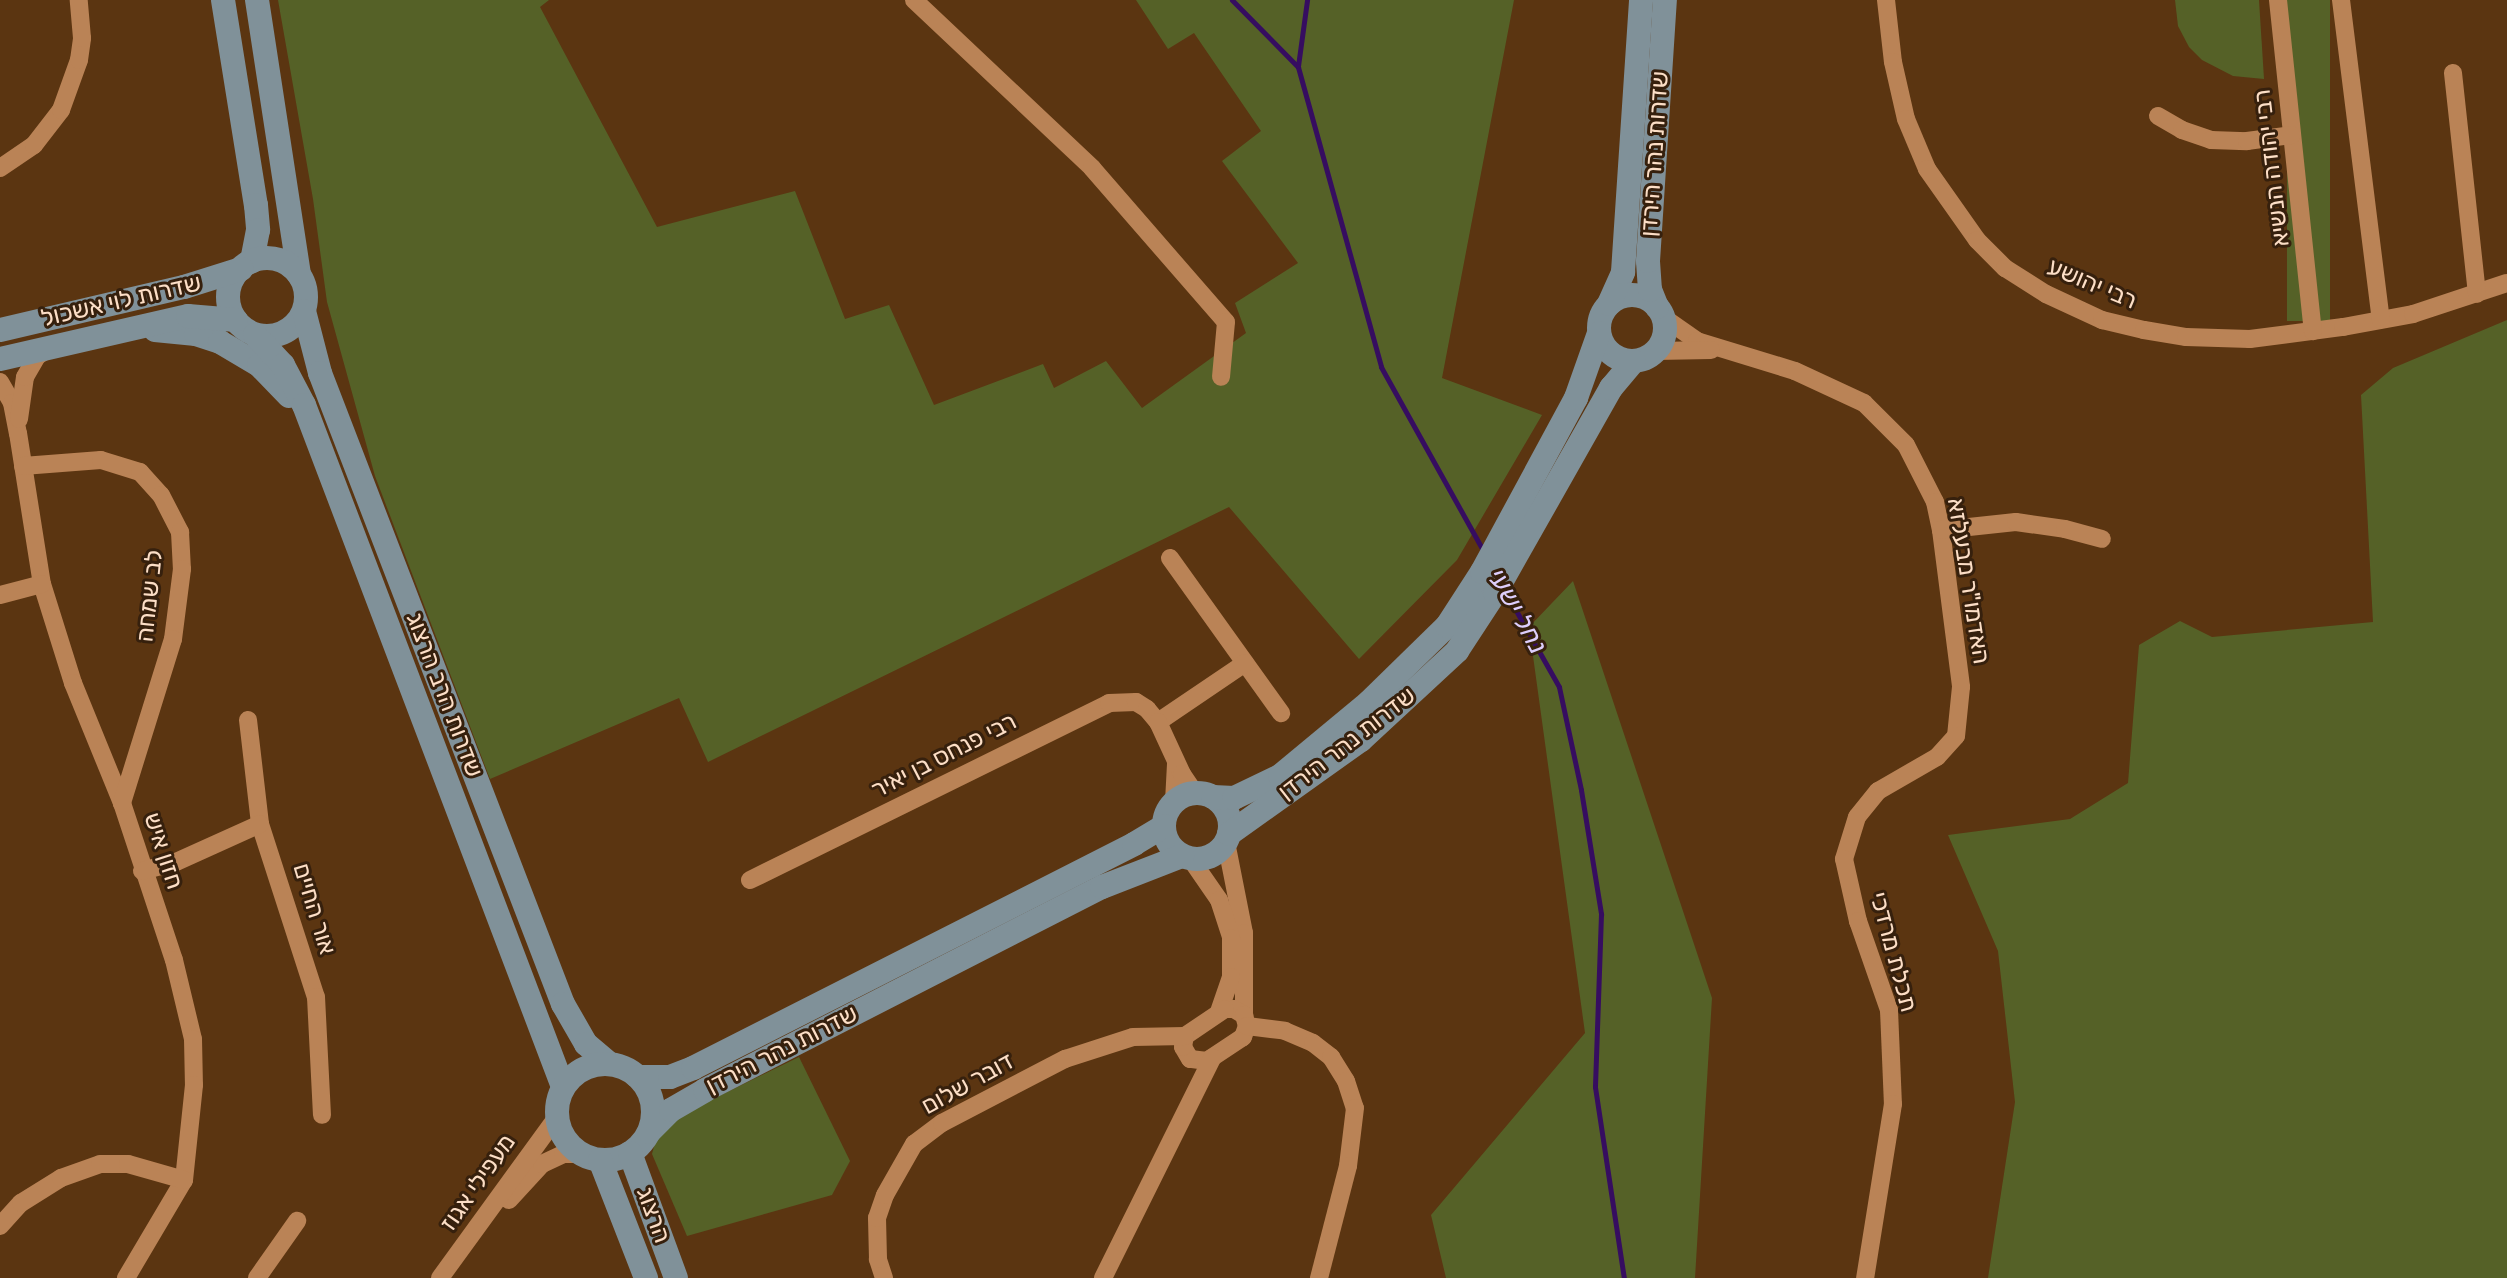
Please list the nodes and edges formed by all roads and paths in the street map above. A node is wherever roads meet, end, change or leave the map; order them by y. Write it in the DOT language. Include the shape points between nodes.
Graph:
graph roads {
  1 [pos="79,0"];
  2 [pos="223,0"];
  3 [pos="257,0"];
  4 [pos="914,0"];
  5 [pos="1641,0"];
  6 [pos="1665,0"];
  7 [pos="1886,0"];
  8 [pos="2278,0"];
  9 [pos="2341,0"];
  10 [pos="2453,73"];
  11 [pos="2158,116"];
  12 [pos="2292,135"];
  13 [pos="0,168"];
  14 [pos="246,265"];
  15 [pos="299,275"];
  16 [pos="2507,283"];
  17 [pos="2477,294"];
  18 [pos="1609,304"];
  19 [pos="304,311"];
  20 [pos="1660,312"];
  21 [pos="2381,320"];
  22 [pos="246,328"];
  23 [pos="0,330"];
  24 [pos="125,330"];
  25 [pos="2313,331"];
  26 [pos="1599,333"];
  27 [pos="51,347"];
  28 [pos="1734,354"];
  29 [pos="1645,356"];
  30 [pos="0,359"];
  31 [pos="1221,377"];
  32 [pos="0,382"];
  33 [pos="311,425"];
  34 [pos="18,433"];
  35 [pos="23,466"];
  36 [pos="1941,530"];
  37 [pos="2102,539"];
  38 [pos="1170,558"];
  39 [pos="42,584"];
  40 [pos="0,595"];
  41 [pos="1245,663"];
  42 [pos="1281,713"];
  43 [pos="248,720"];
  44 [pos="1158,722"];
  45 [pos="1956,736"];
  46 [pos="1194,798"];
  47 [pos="122,803"];
  48 [pos="260,824"];
  49 [pos="1164,826"];
  50 [pos="1228,838"];
  51 [pos="1186,857"];
  52 [pos="142,871"];
  53 [pos="750,880"];
  54 [pos="1219,1011"];
  55 [pos="1245,1021"];
  56 [pos="1185,1036"];
  57 [pos="1212,1058"];
  58 [pos="610,1064"];
  59 [pos="638,1077"];
  60 [pos="563,1087"];
  61 [pos="322,1115"];
  62 [pos="557,1117"];
  63 [pos="649,1132"];
  64 [pos="630,1153"];
  65 [pos="591,1157"];
  66 [pos="184,1180"];
  67 [pos="297,1221"];
  68 [pos="0,1226"];
  69 [pos="127,1278"];
  70 [pos="257,1278"];
  71 [pos="440,1278"];
  72 [pos="454,1278"];
  73 [pos="646,1278"];
  74 [pos="676,1278"];
  75 [pos="884,1278"];
  76 [pos="1103,1278"];
  77 [pos="1319,1278"];
  78 [pos="1865,1278"];
  1 -- 13 [label="street" via="79,60 61,110 34,145"];
  2 -- 14 [label="main road" via="256,205 258,230"];
  3 -- 15 [label="main road"];
  4 -- 31 [label="street" via="1092,168 1226,322"];
  5 -- 18 [label="main road, שדרות נהר הירדן" via="1623,272"];
  6 -- 20 [label="main road, שדרות נהר הירדן" via="1648,261"];
  7 -- 25 [label="street, רבי יהושע" via="1906,119 1927,169 1977,240 2005,268 2102,320 2144,330 2250,339"];
  8 -- 12 [label="street, רבי יהודה הנשיא"];
  9 -- 21 [label="street"];
  10 -- 17 [label="street"];
  11 -- 12 [label="street" via="2211,140"];
  12 -- 25 [label="street, רבי יהודה הנשיא"];
  14 -- 15 [label="main road" via="278,260"];
  14 -- 22 [label="main road" via="234,278 228,299"];
  14 -- 23 [label="main road, שדרות לוי אשכול" via="184,287"];
  15 -- 19 [label="main road" via="305,287"];
  16 -- 17 [label="street, רבי יהושע"];
  17 -- 21 [label="street, רבי יהושע"];
  18 -- 20 [label="main road" via="1639,296"];
  18 -- 26 [label="main road"];
  19 -- 22 [label="main road" via="279,335"];
  19 -- 58 [label="main road, שדרות הרב הרצוג" via="320,373 563,1004 586,1044"];
  20 -- 28 [label="street, האדמו\"ר מבעלזא" via="1697,341"];
  20 -- 29 [label="main road" via="1664,335"];
  21 -- 25 [label="street, רבי יהושע"];
  22 -- 24 [label="main road, שדרות לוי אשכול" via="188,316"];
  22 -- 33 [label="main road, שדרות הרב הרצוג" via="283,365"];
  24 -- 27 [label="main road, שדרות לוי אשכול"];
  24 -- 33 [label="main road" via="173,330 220,342 259,365"];
  26 -- 29 [label="main road" via="1615,357"];
  26 -- 46 [label="main road, שדרות נהר הירדן" via="1576,398 1447,626 1369,702 1280,776 1234,798"];
  27 -- 30 [label="main road, שדרות לוי אשכול"];
  27 -- 34 [label="street, חזון איש" via="37,356 25,377"];
  28 -- 29 [label="street, האדמו\"ר מבעלזא" via="1707,350"];
  28 -- 36 [label="street, האדמו\"ר מבעלזא" via="1828,384 1887,422 1923,474"];
  29 -- 50 [label="main road, שדרות נהר הירדן" via="1611,388 1457,651 1361,740"];
  32 -- 34 [label="street, חזון איש" via="12,403"];
  33 -- 60 [label="main road, שדרות הרב הרצוג"];
  34 -- 35 [label="street, חזון איש"];
  35 -- 39 [label="street, חזון איש"];
  35 -- 47 [label="street, לב שמחה" via="101,460 140,472 161,495 180,532 182,569 173,639"];
  36 -- 37 [label="street" via="2016,522"];
  36 -- 45 [label="street, האדמו\"ר מבעלזא" via="1961,687"];
  38 -- 41 [label="street"];
  39 -- 40 [label="street"];
  39 -- 47 [label="street, חזון איש" via="73,683"];
  41 -- 42 [label="street"];
  41 -- 44 [label="street"];
  43 -- 48 [label="street, אור החיים"];
  44 -- 46 [label="street"];
  44 -- 53 [label="street, רבי פנחס בן יאיר" via="1136,702 1096,707"];
  45 -- 78 [label="street, תכלת מרדכי" via="1937,757 1878,791 1857,817 1844,859 1858,921 1889,1010 1893,1104"];
  46 -- 49 [label="main road"];
  46 -- 50 [label="main road" via="1227,813"];
  47 -- 52 [label="street, חזון איש"];
  48 -- 52 [label="street" via="176,862"];
  48 -- 61 [label="street, אור החיים" via="316,997"];
  49 -- 51 [label="main road" via="1169,843"];
  49 -- 59 [label="main road, שדרות נהר הירדן" via="693,1068 670,1077"];
  50 -- 51 [label="main road" via="1207,857"];
  50 -- 55 [label="street" via="1244,933"];
  51 -- 54 [label="street" via="1219,900 1231,938 1231,977"];
  51 -- 63 [label="main road, שדרות נהר הירדן" via="1102,887 705,1090 671,1110"];
  52 -- 66 [label="street, חזון איש" via="174,960 193,1039"];
  54 -- 55 [label="street" via="1234,1009"];
  54 -- 56 [label="street"];
  55 -- 57 [label="street" via="1243,1037"];
  55 -- 77 [label="street" via="1285,1031 1331,1057 1355,1108 1348,1166"];
  56 -- 57 [label="street" via="1183,1047 1190,1059"];
  56 -- 75 [label="street, דובר שלום" via="1133,1037 1065,1059 942,1123 914,1144 877,1218"];
  57 -- 76 [label="street"];
  58 -- 59 [label="main road"];
  58 -- 60 [label="main road" via="583,1068"];
  59 -- 63 [label="main road" via="652,1103"];
  60 -- 62 [label="main road"];
  62 -- 65 [label="main road" via="564,1138"];
  62 -- 71 [label="street, מעפילי אגוז"];
  63 -- 64 [label="main road"];
  64 -- 65 [label="main road"];
  64 -- 74 [label="main road, הרצוג"];
  65 -- 72 [label="street, מעפילי אגוז" via="550,1159 530,1172"];
  65 -- 73 [label="main road"];
  66 -- 68 [label="street" via="128,1164 100,1164 21,1203"];
  66 -- 69 [label="street, חזון איש"];
  67 -- 70 [label="street"];
}
